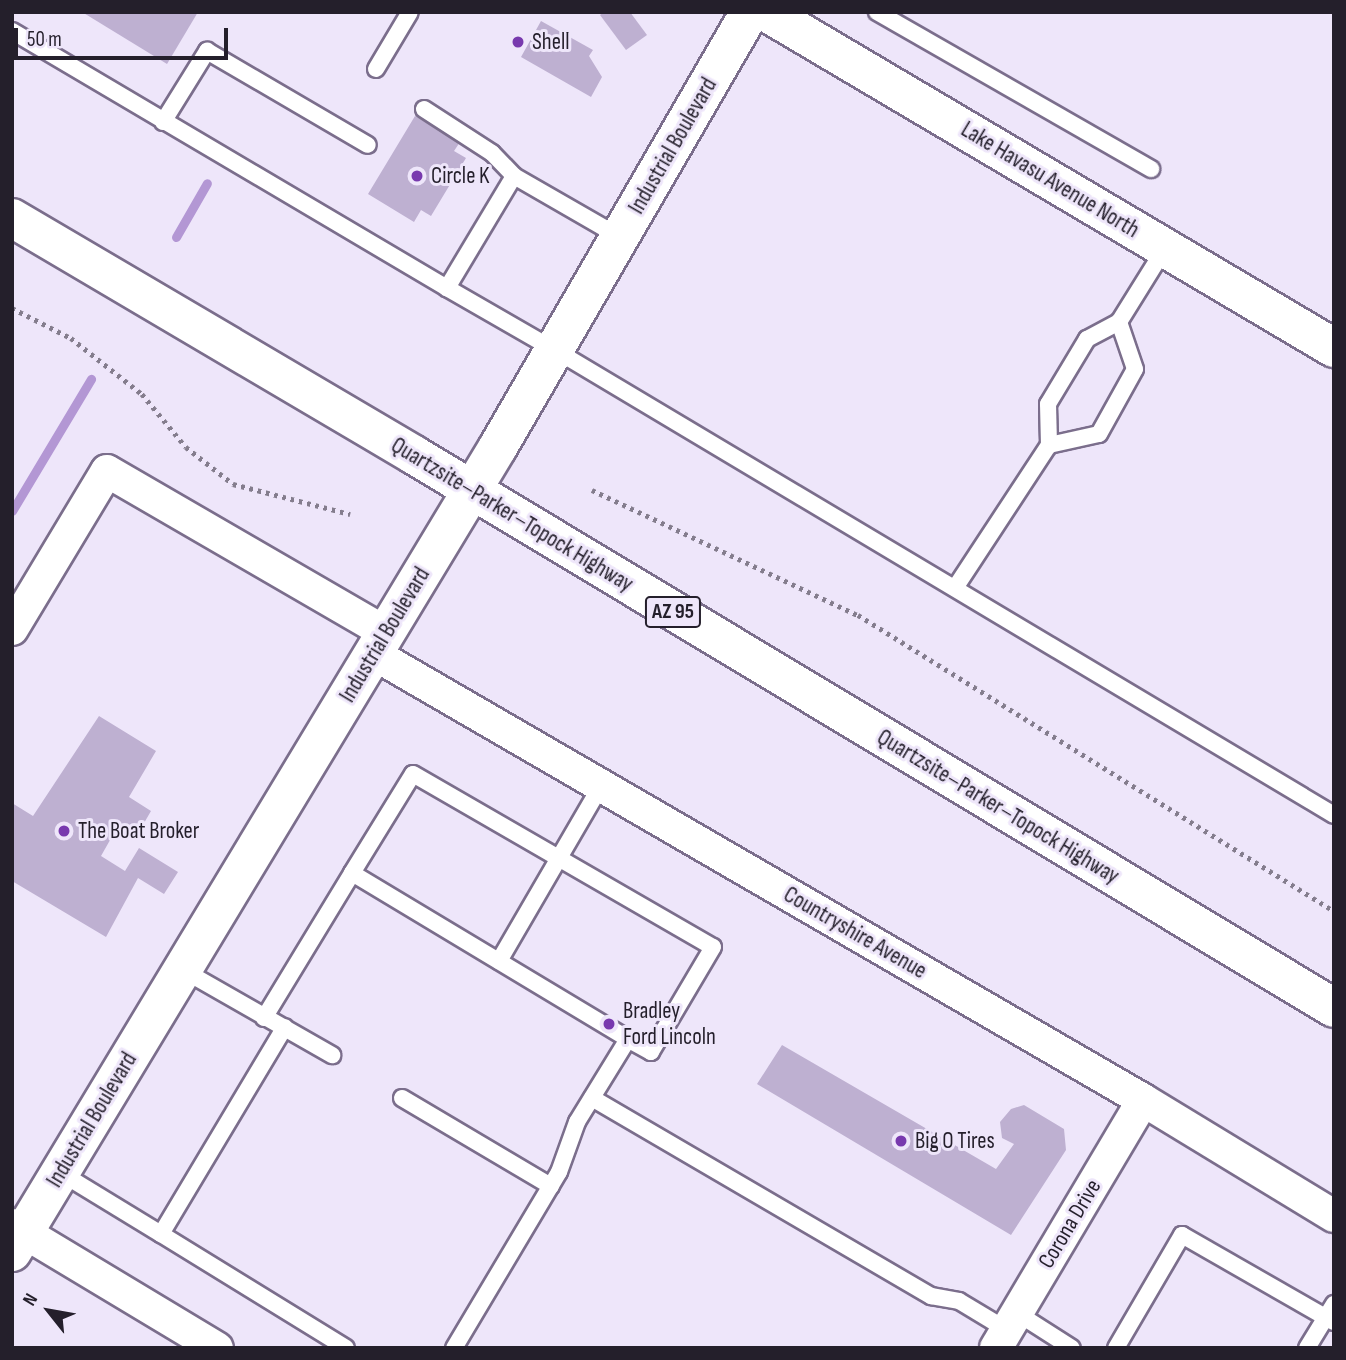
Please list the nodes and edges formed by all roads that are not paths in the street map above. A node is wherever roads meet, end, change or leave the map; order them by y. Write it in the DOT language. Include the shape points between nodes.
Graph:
graph roads {
  1 [pos="410,12"];
  2 [pos="750,12"];
  3 [pos="766,12"];
  4 [pos="877,12"];
  5 [pos="12,32"];
  6 [pos="376,69"];
  7 [pos="424,109"];
  8 [pos="163,122"];
  9 [pos="368,145"];
  10 [pos="1151,169"];
  11 [pos="514,176"];
  12 [pos="12,218"];
  13 [pos="621,237"];
  14 [pos="1165,248"];
  15 [pos="447,288"];
  16 [pos="1119,322"];
  17 [pos="1334,348"];
  18 [pos="555,350"];
  19 [pos="1049,445"];
  20 [pos="471,491"];
  21 [pos="955,589"];
  22 [pos="12,629"];
  23 [pos="380,643"];
  24 [pos="601,786"];
  25 [pos="1334,816"];
  26 [pos="558,858"];
  27 [pos="352,873"];
  28 [pos="499,961"];
  29 [pos="183,970"];
  30 [pos="1334,1008"];
  31 [pos="264,1018"];
  32 [pos="285,1027"];
  33 [pos="628,1039"];
  34 [pos="332,1055"];
  35 [pos="402,1098"];
  36 [pos="592,1098"];
  37 [pos="1143,1100"];
  38 [pos="61,1173"];
  39 [pos="551,1186"];
  40 [pos="1334,1216"];
  41 [pos="161,1234"];
  42 [pos="16,1236"];
  43 [pos="1331,1315"];
  44 [pos="1007,1330"];
  45 [pos="217,1348"];
  46 [pos="346,1348"];
  47 [pos="454,1348"];
  48 [pos="1072,1348"];
  49 [pos="1116,1348"];
  50 [pos="1307,1348"];
  1 -- 6 [label="lane"];
  2 -- 13 [label="main road, Industrial Boulevard"];
  3 -- 14 [label="main road, Lake Havasu Avenue North"];
  4 -- 10 [label="lane"];
  5 -- 8 [label="lane"];
  7 -- 11 [label="lane" via="492,153"];
  8 -- 9 [label="lane" via="207,51"];
  8 -- 15 [label="lane"];
  11 -- 13 [label="lane"];
  11 -- 15 [label="lane"];
  12 -- 20 [label="main road, Quartzsite–Parker–Topock Highway / AZ 95"];
  13 -- 18 [label="main road, Industrial Boulevard"];
  14 -- 16 [label="lane"];
  14 -- 17 [label="main road, Lake Havasu Avenue North"];
  15 -- 18 [label="lane"];
  16 -- 19 [label="lane" via="1087,339 1048,404"];
  16 -- 19 [label="lane" via="1135,369 1099,434"];
  18 -- 20 [label="main road, Industrial Boulevard"];
  18 -- 21 [label="lane"];
  19 -- 21 [label="lane"];
  20 -- 23 [label="main road, Industrial Boulevard"];
  20 -- 30 [label="main road, Quartzsite–Parker–Topock Highway / AZ 95"];
  21 -- 25 [label="lane"];
  22 -- 23 [label="street, Countryshire Avenue" via="107,471"];
  23 -- 24 [label="street, Countryshire Avenue"];
  23 -- 29 [label="main road, Industrial Boulevard"];
  24 -- 26 [label="lane"];
  24 -- 37 [label="street, Countryshire Avenue"];
  26 -- 27 [label="lane" via="413,774"];
  26 -- 28 [label="lane"];
  26 -- 33 [label="lane" via="713,947 651,1052"];
  27 -- 28 [label="lane"];
  27 -- 31 [label="lane"];
  28 -- 33 [label="lane"];
  29 -- 31 [label="lane"];
  29 -- 38 [label="main road, Industrial Boulevard"];
  31 -- 32 [label="lane"];
  32 -- 34 [label="lane"];
  32 -- 41 [label="lane"];
  33 -- 36 [label="lane"];
  35 -- 39 [label="lane"];
  36 -- 39 [label="lane"];
  36 -- 44 [label="lane" via="931,1296 959,1301"];
  37 -- 40 [label="street, Countryshire Avenue"];
  37 -- 44 [label="street, Corona Drive"];
  38 -- 41 [label="lane"];
  38 -- 42 [label="main road, Industrial Boulevard"];
  39 -- 47 [label="lane"];
  41 -- 46 [label="lane"];
  42 -- 45 [label="street"];
  43 -- 49 [label="lane" via="1182,1235"];
  43 -- 50 [label="lane"];
  44 -- 48 [label="lane"];
}
